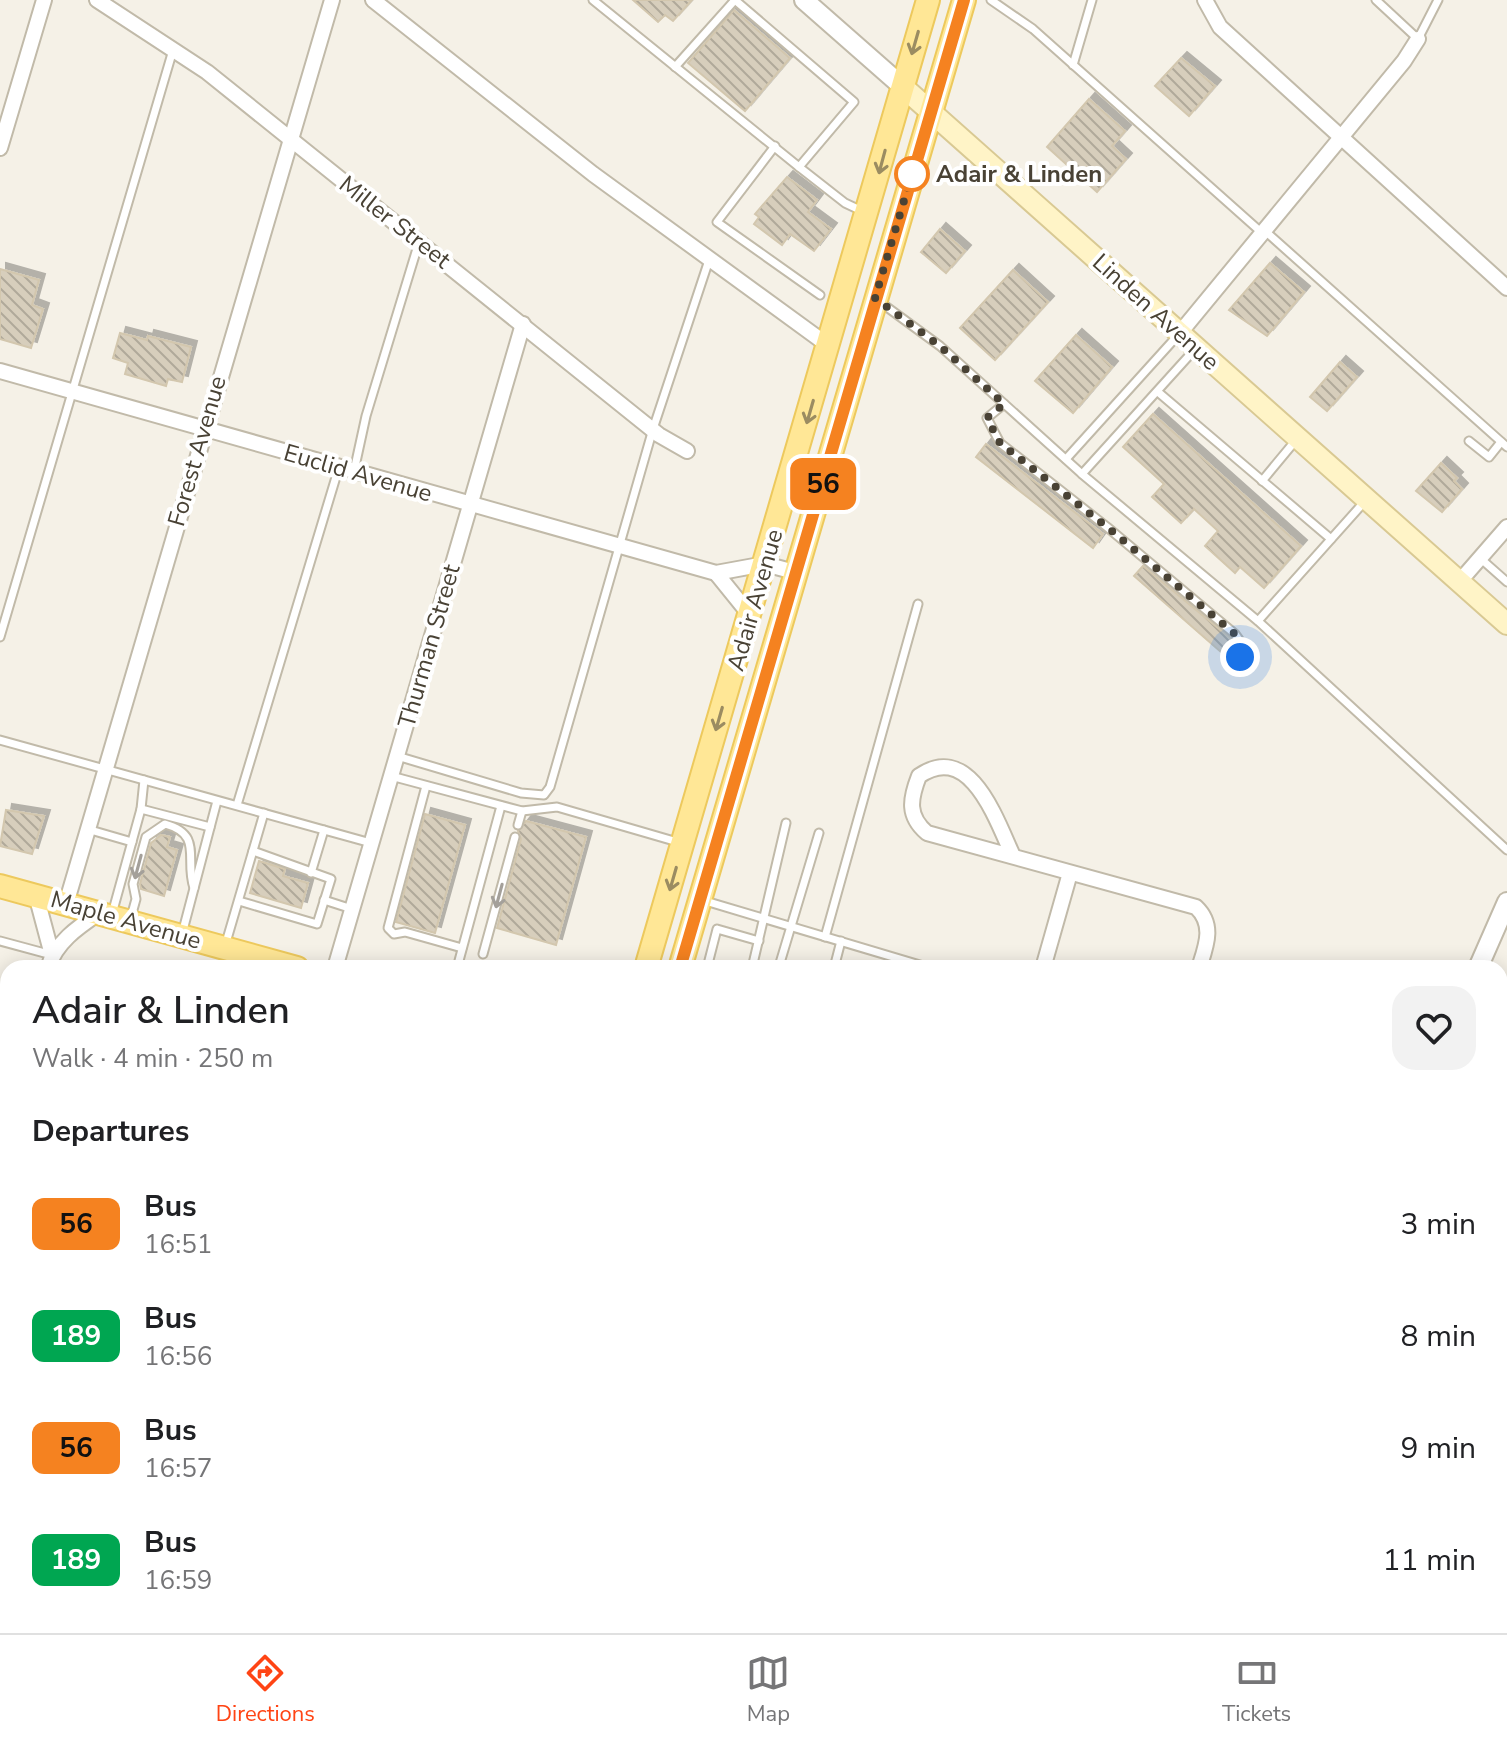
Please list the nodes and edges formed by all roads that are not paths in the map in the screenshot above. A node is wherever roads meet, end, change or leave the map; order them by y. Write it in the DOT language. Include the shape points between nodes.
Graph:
graph roads {
  1 [pos="44,0"];
  2 [pos="97,0"];
  3 [pos="332,0"];
  4 [pos="373,0"];
  5 [pos="593,0"];
  6 [pos="735,0"];
  7 [pos="804,0"];
  8 [pos="928,0"];
  9 [pos="964,0"];
  10 [pos="991,0"];
  11 [pos="1092,0"];
  12 [pos="1205,0"];
  13 [pos="1376,0"];
  14 [pos="1438,0"];
  15 [pos="1418,39"];
  16 [pos="174,48"];
  17 [pos="1073,65"];
  18 [pos="675,67"];
  19 [pos="903,87"];
  20 [pos="931,111"];
  21 [pos="1341,136"];
  22 [pos="291,140"];
  23 [pos="775,146"];
  24 [pos="0,148"];
  25 [pos="799,167"];
  26 [pos="868,214"];
  27 [pos="1262,230"];
  28 [pos="420,242"];
  29 [pos="709,260"];
  30 [pos="1507,288"];
  31 [pos="820,295"];
  32 [pos="875,298"];
  33 [pos="523,324"];
  34 [pos="1179,334"];
  35 [pos="829,346"];
  36 [pos="1196,348"];
  37 [pos="0,371"];
  38 [pos="71,392"];
  39 [pos="1158,392"];
  40 [pos="1004,404"];
  41 [pos="203,429"];
  42 [pos="653,429"];
  43 [pos="1298,438"];
  44 [pos="1469,441"];
  45 [pos="1504,445"];
  46 [pos="687,451"];
  47 [pos="1066,459"];
  48 [pos="339,467"];
  49 [pos="354,471"];
  50 [pos="1082,474"];
  51 [pos="1262,481"];
  52 [pos="1367,499"];
  53 [pos="470,505"];
  54 [pos="1504,536"];
  55 [pos="1331,539"];
  56 [pos="618,547"];
  57 [pos="1480,558"];
  58 [pos="765,564"];
  59 [pos="716,573"];
  60 [pos="798,573"];
  61 [pos="1460,581"];
  62 [pos="1507,582"];
  63 [pos="918,604"];
  64 [pos="750,615"];
  65 [pos="1258,621"];
  66 [pos="1507,624"];
  67 [pos="0,637"];
  68 [pos="1240,657"];
  69 [pos="0,740"];
  70 [pos="396,756"];
  71 [pos="105,769"];
  72 [pos="391,776"];
  73 [pos="144,780"];
  74 [pos="426,786"];
  75 [pos="217,801"];
  76 [pos="237,805"];
  77 [pos="501,806"];
  78 [pos="141,809"];
  79 [pos="522,811"];
  80 [pos="264,813"];
  81 [pos="786,823"];
  82 [pos="518,825"];
  83 [pos="210,827"];
  84 [pos="87,829"];
  85 [pos="324,830"];
  86 [pos="819,833"];
  87 [pos="515,837"];
  88 [pos="132,842"];
  89 [pos="371,843"];
  90 [pos="683,844"];
  91 [pos="1507,850"];
  92 [pos="253,851"];
  93 [pos="1013,856"];
  94 [pos="311,873"];
  95 [pos="1070,873"];
  96 [pos="0,886"];
  97 [pos="194,888"];
  98 [pos="36,895"];
  99 [pos="699,899"];
  100 [pos="324,900"];
  101 [pos="239,901"];
  102 [pos="1507,902"];
  103 [pos="66,904"];
  104 [pos="352,909"];
  105 [pos="113,917"];
  106 [pos="764,919"];
  107 [pos="791,927"];
  108 [pos="181,936"];
  109 [pos="825,937"];
  110 [pos="0,941"];
  111 [pos="759,941"];
  112 [pos="841,941"];
  113 [pos="224,948"];
  114 [pos="462,948"];
  115 [pos="483,954"];
  116 [pos="48,960"];
  117 [pos="50,960"];
  118 [pos="51,960"];
  119 [pos="258,960"];
  120 [pos="337,960"];
  121 [pos="459,960"];
  122 [pos="648,960"];
  123 [pos="682,960"];
  124 [pos="709,960"];
  125 [pos="754,960"];
  126 [pos="781,960"];
  127 [pos="836,960"];
  128 [pos="900,960"];
  129 [pos="1045,960"];
  130 [pos="1201,960"];
  131 [pos="1482,960"];
  1 -- 24 [label="street"];
  2 -- 16 [label="street, Miller Street"];
  3 -- 22 [label="street, Forest Avenue"];
  4 -- 29 [label="street"];
  5 -- 18 [label="lane"];
  6 -- 18 [label="lane"];
  6 -- 25 [label="lane" via="854,102"];
  7 -- 19 [label="street, Linden Avenue"];
  8 -- 19 [label="main road, Adair Avenue, one-way"];
  9 -- 20 [label="main road, Adair Avenue"];
  10 -- 17 [label="lane"];
  11 -- 17 [label="lane"];
  12 -- 21 [label="street" via="1220,27"];
  13 -- 15 [label="lane"];
  14 -- 15 [label="lane"];
  15 -- 21 [label="street"];
  16 -- 22 [label="street, Miller Street"];
  16 -- 38 [label="lane"];
  17 -- 27 [label="lane"];
  18 -- 23 [label="lane"];
  19 -- 20 [label="main road, Linden Avenue"];
  19 -- 26 [label="main road, Adair Avenue, one-way"];
  20 -- 32 [label="main road, Adair Avenue"];
  20 -- 34 [label="main road, Linden Avenue"];
  21 -- 27 [label="street"];
  21 -- 30 [label="street"];
  22 -- 28 [label="street, Miller Street"];
  22 -- 41 [label="street, Forest Avenue"];
  23 -- 25 [label="lane"];
  23 -- 31 [label="lane" via="717,222"];
  25 -- 26 [label="lane"];
  26 -- 35 [label="main road, Adair Avenue"];
  27 -- 34 [label="street"];
  27 -- 45 [label="lane"];
  28 -- 33 [label="street, Miller Street"];
  28 -- 49 [label="lane"];
  29 -- 35 [label="street"];
  29 -- 42 [label="lane"];
  32 -- 40 [label="lane" via="940,346"];
  32 -- 60 [label="main road, Adair Avenue"];
  33 -- 42 [label="street, Miller Street"];
  33 -- 53 [label="street, Thurman Street"];
  34 -- 36 [label="main road, Linden Avenue"];
  34 -- 47 [label="lane"];
  35 -- 58 [label="main road, Adair Avenue, one-way"];
  36 -- 39 [label="lane"];
  36 -- 43 [label="main road, Linden Avenue"];
  37 -- 38 [label="street, Euclid Avenue"];
  38 -- 41 [label="street, Euclid Avenue"];
  38 -- 67 [label="lane"];
  39 -- 50 [label="lane"];
  39 -- 51 [label="lane"];
  40 -- 47 [label="lane"];
  40 -- 68 [label="lane" via="987,418 1000,443 1235,634 1245,648"];
  41 -- 48 [label="street, Euclid Avenue"];
  41 -- 71 [label="street, Forest Avenue"];
  42 -- 46 [label="street, Miller Street"];
  42 -- 56 [label="lane"];
  43 -- 51 [label="lane"];
  43 -- 52 [label="main road, Linden Avenue"];
  44 -- 45 [label="lane" via="1489,457"];
  47 -- 50 [label="lane"];
  48 -- 49 [label="street, Euclid Avenue"];
  48 -- 76 [label="lane"];
  49 -- 53 [label="street, Euclid Avenue"];
  50 -- 65 [label="lane"];
  51 -- 55 [label="lane"];
  52 -- 55 [label="lane"];
  52 -- 61 [label="main road, Linden Avenue"];
  53 -- 56 [label="street, Euclid Avenue"];
  53 -- 70 [label="street, Thurman Street"];
  54 -- 57 [label="street"];
  55 -- 65 [label="lane"];
  56 -- 59 [label="street, Euclid Avenue"];
  56 -- 70 [label="lane" via="544,795"];
  57 -- 61 [label="street"];
  57 -- 62 [label="lane"];
  58 -- 59 [label="street, Euclid Avenue"];
  58 -- 60 [label="street, Euclid Avenue"];
  58 -- 64 [label="main road, Adair Avenue"];
  59 -- 64 [label="street"];
  60 -- 99 [label="main road, Adair Avenue"];
  61 -- 66 [label="main road, Linden Avenue"];
  63 -- 109 [label="lane"];
  64 -- 90 [label="main road, Adair Avenue, one-way"];
  65 -- 91 [label="lane"];
  69 -- 71 [label="lane"];
  70 -- 72 [label="street, Thurman Street"];
  71 -- 73 [label="lane"];
  71 -- 84 [label="street, Forest Avenue"];
  72 -- 74 [label="lane"];
  72 -- 89 [label="street, Thurman Street"];
  73 -- 75 [label="lane"];
  73 -- 78 [label="lane"];
  74 -- 77 [label="lane"];
  74 -- 114 [label="lane" via="388,928 394,934 405,932"];
  75 -- 76 [label="lane"];
  75 -- 83 [label="lane"];
  76 -- 80 [label="lane"];
  77 -- 79 [label="lane"];
  77 -- 114 [label="lane"];
  78 -- 83 [label="lane"];
  78 -- 88 [label="lane"];
  79 -- 82 [label="lane"];
  79 -- 90 [label="lane" via="557,807"];
  80 -- 85 [label="lane"];
  80 -- 92 [label="lane"];
  81 -- 106 [label="lane"];
  83 -- 97 [label="lane"];
  84 -- 88 [label="lane"];
  84 -- 103 [label="street, Forest Avenue"];
  85 -- 89 [label="lane"];
  85 -- 94 [label="lane"];
  86 -- 107 [label="lane"];
  87 -- 115 [label="lane, one-way"];
  88 -- 105 [label="lane"];
  89 -- 104 [label="street, Thurman Street"];
  90 -- 122 [label="main road, Adair Avenue, one-way"];
  92 -- 94 [label="lane"];
  92 -- 101 [label="lane"];
  93 -- 93 [label="street" via="991,808 958,768 944,764 919,776 912,813 927,833"];
  93 -- 95 [label="street"];
  94 -- 100 [label="lane" via="331,879"];
  95 -- 129 [label="street"];
  95 -- 130 [label="street" via="1196,907 1205,915 1209,931"];
  96 -- 98 [label="main road, Maple Avenue"];
  97 -- 105 [label="lane, one-way" via="188,871 188,836 165,824 146,837 133,884 136,899"];
  97 -- 108 [label="lane"];
  98 -- 103 [label="main road, Maple Avenue"];
  98 -- 117 [label="street"];
  99 -- 106 [label="lane"];
  99 -- 123 [label="main road, Adair Avenue"];
  100 -- 101 [label="lane" via="317,924"];
  100 -- 104 [label="lane"];
  101 -- 113 [label="lane"];
  102 -- 131 [label="street"];
  103 -- 105 [label="main road, Maple Avenue"];
  104 -- 120 [label="street, Thurman Street"];
  105 -- 108 [label="main road, Maple Avenue"];
  105 -- 118 [label="street" via="77,928"];
  106 -- 107 [label="lane"];
  106 -- 111 [label="lane"];
  107 -- 109 [label="lane"];
  107 -- 126 [label="lane"];
  108 -- 113 [label="main road, Maple Avenue"];
  109 -- 112 [label="lane"];
  110 -- 116 [label="lane"];
  111 -- 124 [label="lane" via="717,929"];
  111 -- 125 [label="lane"];
  112 -- 127 [label="lane"];
  112 -- 128 [label="lane"];
  113 -- 119 [label="main road, Maple Avenue"];
  114 -- 121 [label="lane"];
}
